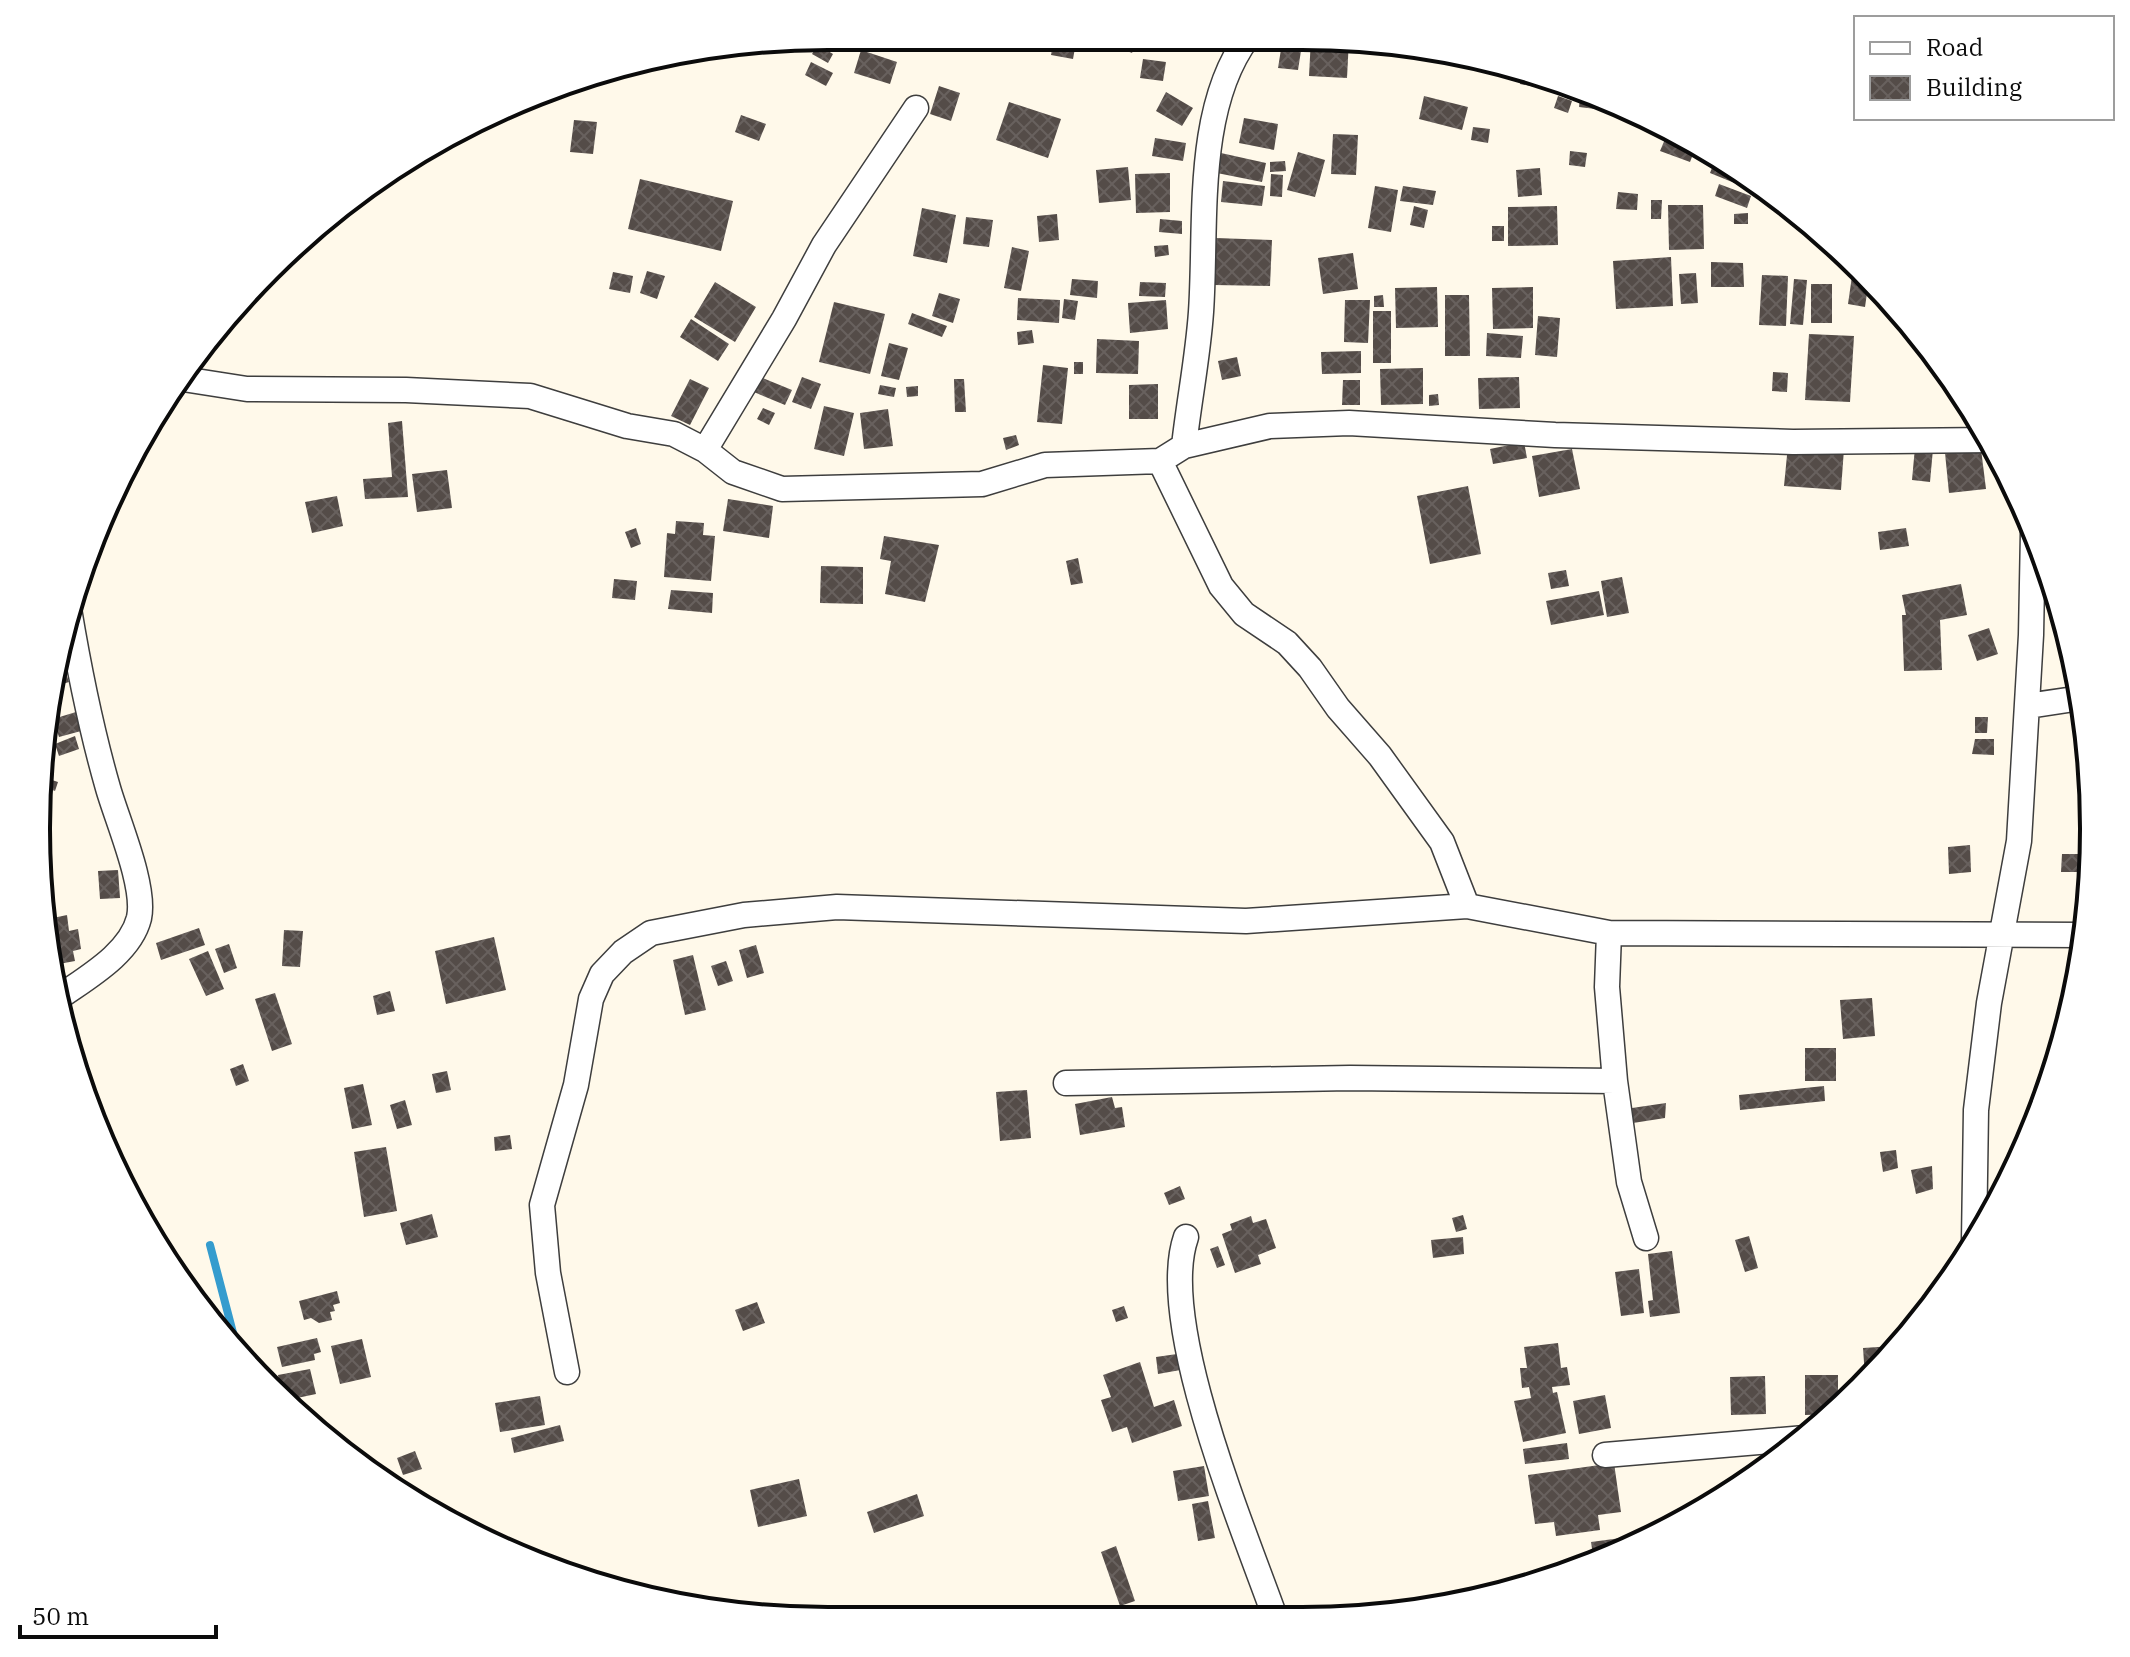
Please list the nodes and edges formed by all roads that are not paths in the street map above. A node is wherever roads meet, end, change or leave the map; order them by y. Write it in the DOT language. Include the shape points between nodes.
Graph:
graph roads {
  1 [pos="1241,50"];
  2 [pos="916,108"];
  3 [pos="192,380"];
  4 [pos="1977,440"];
  5 [pos="1184,446"];
  6 [pos="705,450"];
  7 [pos="1160,461"];
  8 [pos="2032,560"];
  9 [pos="74,639"];
  10 [pos="2069,700"];
  11 [pos="2027,706"];
  12 [pos="1467,906"];
  13 [pos="1609,933"];
  14 [pos="2004,935"];
  15 [pos="2072,935"];
  16 [pos="68,991"];
  17 [pos="1615,1081"];
  18 [pos="1066,1083"];
  19 [pos="1974,1221"];
  20 [pos="1186,1237"];
  21 [pos="1646,1238"];
  22 [pos="567,1372"];
  23 [pos="1783,1440"];
  24 [pos="1605,1455"];
  25 [pos="1271,1607"];
  1 -- 5 [label="street" via="1226,80 1210,139 1201,314"];
  2 -- 6 [label="street" via="824,245"];
  3 -- 6 [label="street" via="247,389 530,396 627,426 674,434"];
  4 -- 5 [label="street" via="1777,442 1349,423 1270,426"];
  5 -- 7 [label="street"];
  6 -- 7 [label="street" via="733,472 782,489 982,484 1045,465"];
  7 -- 12 [label="street" via="1221,586 1244,614 1287,643 1380,756 1442,842"];
  8 -- 11 [label="street"];
  9 -- 16 [label="street" via="104,773 135,872 139,918 116,957"];
  10 -- 11 [label="street"];
  11 -- 14 [label="street" via="2019,841"];
  12 -- 13 [label="street"];
  12 -- 22 [label="street" via="1246,921 837,907 744,915 651,933 602,974 591,999 576,1085 542,1205 548,1273"];
  13 -- 14 [label="street"];
  13 -- 17 [label="street" via="1607,987"];
  14 -- 15 [label="street"];
  14 -- 19 [label="street" via="1989,1003 1976,1110"];
  17 -- 18 [label="street"];
  17 -- 21 [label="street" via="1629,1182"];
  20 -- 25 [label="street" via="1179,1256 1182,1314 1202,1409"];
  23 -- 24 [label="street"];
}
